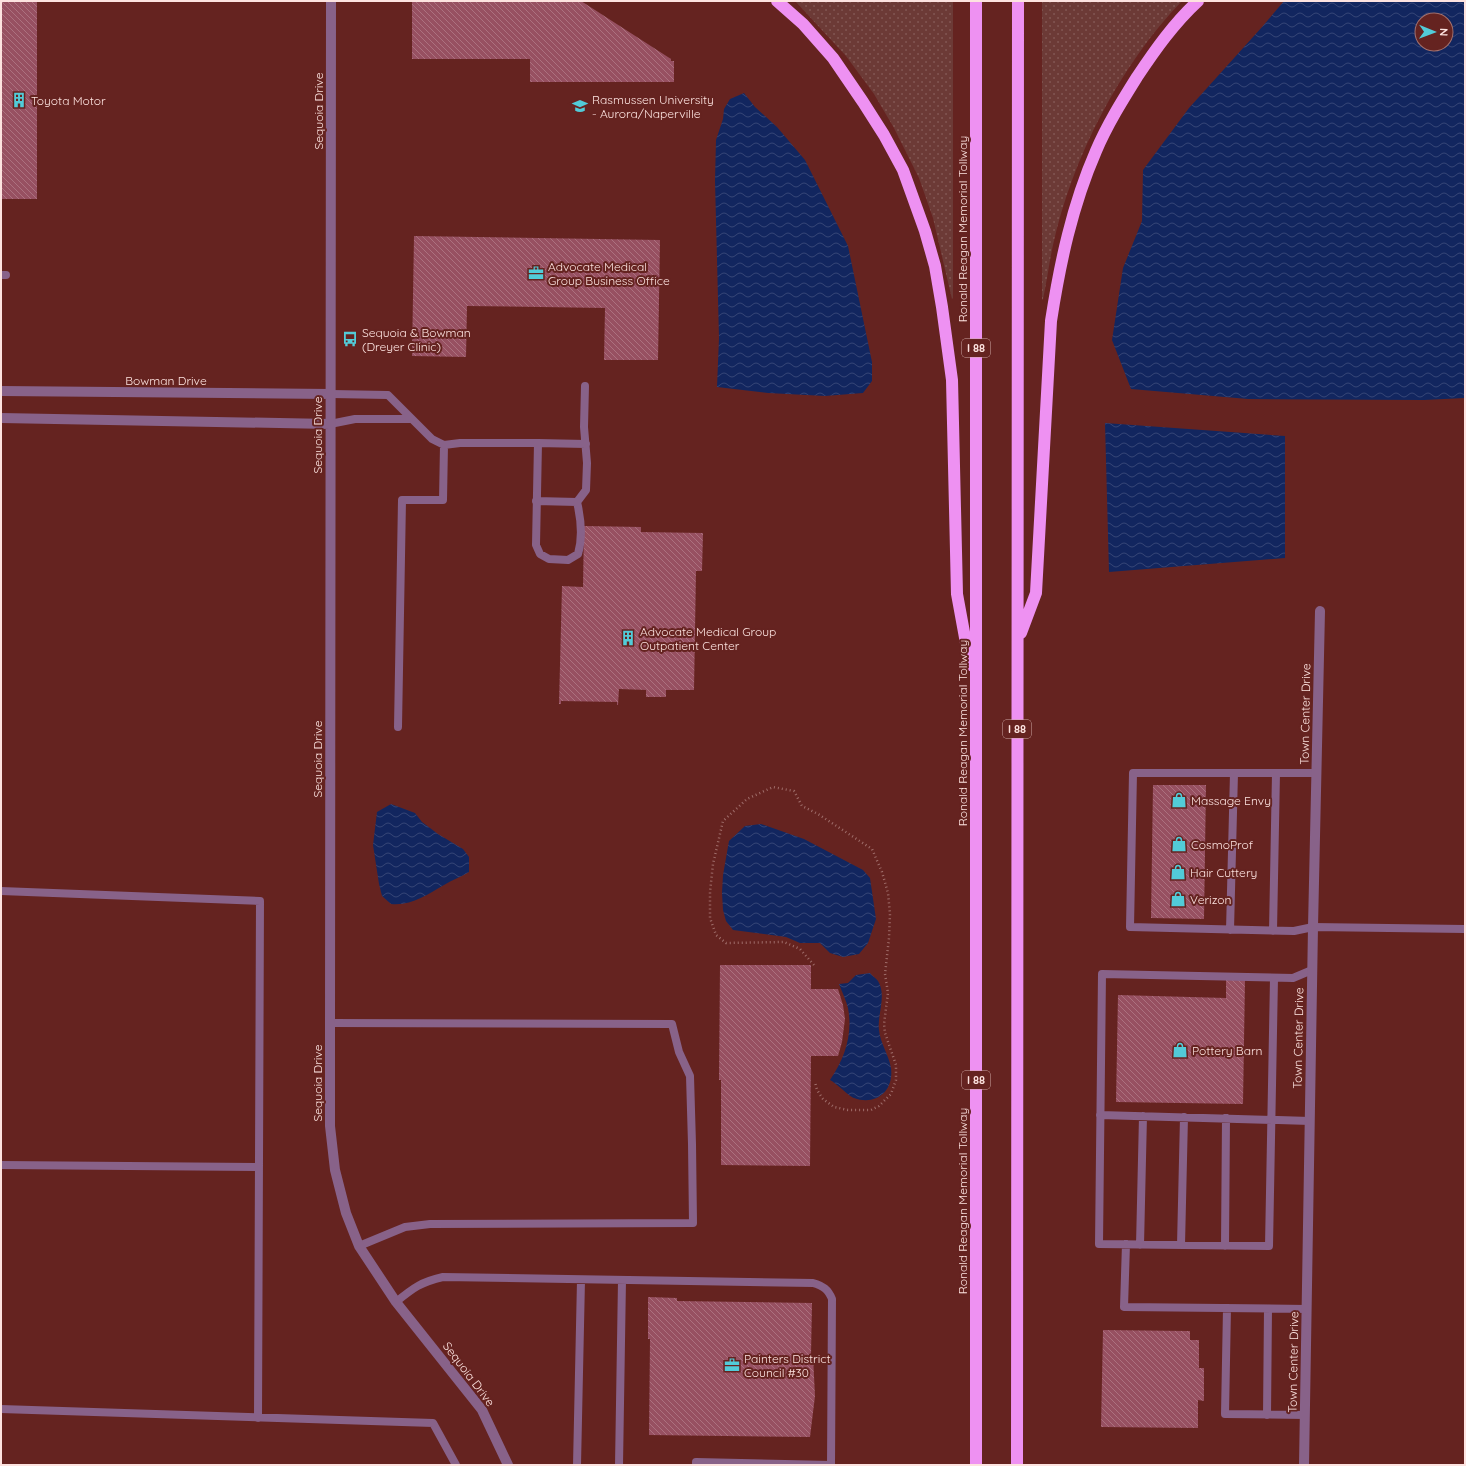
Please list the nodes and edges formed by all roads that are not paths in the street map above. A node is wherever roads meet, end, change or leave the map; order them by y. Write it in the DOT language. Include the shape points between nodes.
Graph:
graph roads {
  1 [pos="331,1"];
  2 [pos="777,1"];
  3 [pos="976,1"];
  4 [pos="1018,1"];
  5 [pos="1198,1"];
  6 [pos="585,386"];
  7 [pos="1,391"];
  8 [pos="331,394"];
  9 [pos="1,418"];
  10 [pos="411,419"];
  11 [pos="330,424"];
  12 [pos="538,444"];
  13 [pos="586,444"];
  14 [pos="444,445"];
  15 [pos="536,501"];
  16 [pos="578,502"];
  17 [pos="1320,611"];
  18 [pos="1017,642"];
  19 [pos="976,694"];
  20 [pos="398,727"];
  21 [pos="1234,773"];
  22 [pos="1276,773"];
  23 [pos="1316,774"];
  24 [pos="1,891"];
  25 [pos="1313,927"];
  26 [pos="1465,929"];
  27 [pos="1230,930"];
  28 [pos="1273,931"];
  29 [pos="1312,970"];
  30 [pos="1274,978"];
  31 [pos="330,1023"];
  32 [pos="1100,1115"];
  33 [pos="1143,1116"];
  34 [pos="1184,1117"];
  35 [pos="1226,1118"];
  36 [pos="1271,1120"];
  37 [pos="1310,1121"];
  38 [pos="1,1165"];
  39 [pos="259,1167"];
  40 [pos="1126,1244"];
  41 [pos="1140,1244"];
  42 [pos="1181,1245"];
  43 [pos="359,1246"];
  44 [pos="1225,1246"];
  45 [pos="581,1280"];
  46 [pos="622,1280"];
  47 [pos="396,1302"];
  48 [pos="1227,1308"];
  49 [pos="1268,1308"];
  50 [pos="1307,1309"];
  51 [pos="1,1409"];
  52 [pos="1267,1415"];
  53 [pos="1305,1415"];
  54 [pos="258,1418"];
  55 [pos="456,1465"];
  56 [pos="508,1465"];
  57 [pos="577,1465"];
  58 [pos="619,1465"];
  59 [pos="696,1465"];
  60 [pos="831,1465"];
  61 [pos="976,1465"];
  62 [pos="1017,1465"];
  63 [pos="1304,1465"];
  1 -- 8 [label="street, Sequoia Drive"];
  2 -- 19 [label="highway" via="803,24 833,58 863,102 903,170 925,231 935,266 952,380 957,594"];
  3 -- 19 [label="highway, Ronald Reagan Memorial Tollway / I 88"];
  4 -- 18 [label="highway, I 88"];
  5 -- 18 [label="highway" via="1150,56 1117,108 1096,150 1069,227 1051,321 1036,593"];
  6 -- 13 [label="lane"];
  7 -- 8 [label="street, Bowman Drive"];
  8 -- 10 [label="lane" via="388,395"];
  8 -- 11 [label="street, Sequoia Drive"];
  9 -- 11 [label="street"];
  10 -- 11 [label="lane" via="354,419"];
  10 -- 14 [label="lane" via="432,439"];
  11 -- 31 [label="street, Sequoia Drive"];
  12 -- 13 [label="lane"];
  12 -- 14 [label="lane"];
  12 -- 15 [label="lane"];
  13 -- 16 [label="lane" via="586,490"];
  14 -- 20 [label="lane" via="443,500 402,500"];
  15 -- 16 [label="lane"];
  15 -- 16 [label="lane" via="536,545 540,554 558,561 568,560 578,554 581,544"];
  17 -- 23 [label="street, Town Center Drive"];
  18 -- 62 [label="highway, I 88"];
  19 -- 61 [label="highway, Ronald Reagan Memorial Tollway / I 88"];
  21 -- 22 [label="lane"];
  21 -- 27 [label="lane"];
  21 -- 27 [label="lane" via="1133,773 1130,927"];
  22 -- 23 [label="lane"];
  22 -- 28 [label="lane"];
  23 -- 25 [label="street, Town Center Drive"];
  24 -- 39 [label="lane" via="260,901"];
  25 -- 26 [label="lane"];
  25 -- 28 [label="lane" via="1294,931"];
  25 -- 29 [label="street, Town Center Drive"];
  27 -- 28 [label="lane"];
  29 -- 30 [label="lane" via="1293,978"];
  29 -- 37 [label="street, Town Center Drive"];
  30 -- 32 [label="lane" via="1102,974"];
  30 -- 36 [label="lane"];
  31 -- 43 [label="street, Sequoia Drive" via="330,1126 335,1170 346,1213"];
  31 -- 43 [label="lane" via="672,1024 679,1052 690,1076 693,1223 430,1224 405,1227"];
  32 -- 33 [label="lane"];
  32 -- 40 [label="lane" via="1099,1244"];
  33 -- 34 [label="lane"];
  33 -- 41 [label="lane"];
  34 -- 35 [label="lane"];
  34 -- 42 [label="lane"];
  35 -- 36 [label="lane"];
  35 -- 44 [label="lane"];
  36 -- 37 [label="lane"];
  36 -- 44 [label="lane" via="1269,1246"];
  37 -- 50 [label="street, Town Center Drive"];
  38 -- 39 [label="lane"];
  39 -- 54 [label="lane"];
  40 -- 41 [label="lane"];
  40 -- 48 [label="lane" via="1124,1307"];
  41 -- 42 [label="lane"];
  42 -- 44 [label="lane"];
  43 -- 47 [label="street, Sequoia Drive"];
  45 -- 46 [label="lane"];
  45 -- 47 [label="lane" via="443,1278 428,1280"];
  45 -- 57 [label="lane"];
  46 -- 58 [label="lane"];
  46 -- 60 [label="lane" via="813,1283 829,1291 832,1299"];
  47 -- 56 [label="street, Sequoia Drive" via="482,1410"];
  48 -- 49 [label="lane"];
  48 -- 52 [label="lane" via="1225,1414"];
  49 -- 50 [label="lane"];
  49 -- 52 [label="lane"];
  50 -- 53 [label="street, Town Center Drive"];
  51 -- 54 [label="lane"];
  52 -- 53 [label="lane"];
  53 -- 63 [label="street, Town Center Drive"];
  54 -- 55 [label="lane" via="433,1424"];
  59 -- 60 [label="lane" via="696,1462"];
}
